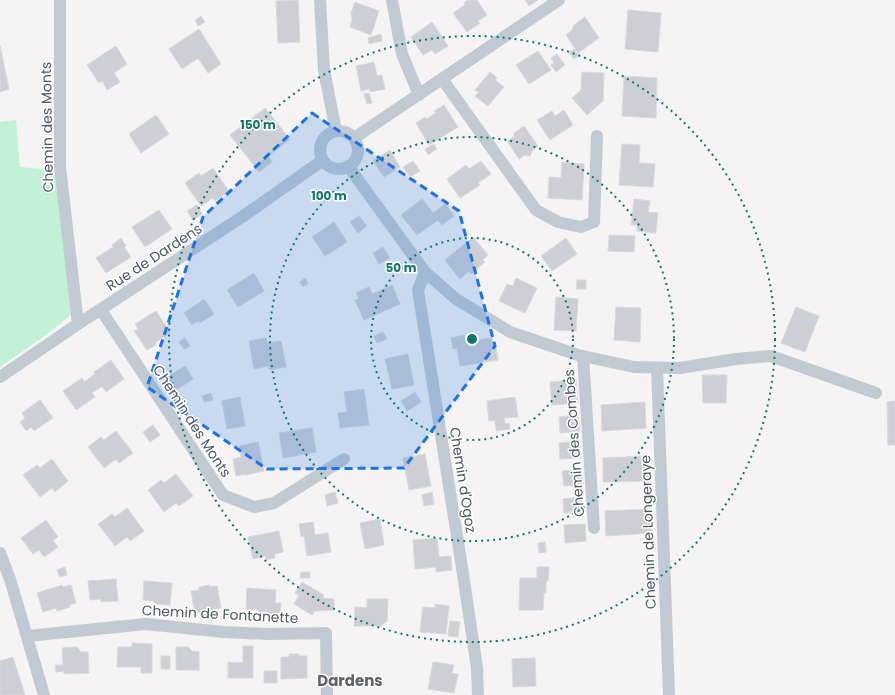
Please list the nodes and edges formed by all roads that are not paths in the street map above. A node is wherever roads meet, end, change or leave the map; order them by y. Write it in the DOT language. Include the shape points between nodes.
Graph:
graph roads {
  1 [pos="60,0"];
  2 [pos="320,0"];
  3 [pos="392,0"];
  4 [pos="559,0"];
  5 [pos="442,79"];
  6 [pos="419,95"];
  7 [pos="336,131"];
  8 [pos="596,136"];
  9 [pos="354,138"];
  10 [pos="322,160"];
  11 [pos="348,166"];
  12 [pos="425,272"];
  13 [pos="101,310"];
  14 [pos="78,324"];
  15 [pos="583,356"];
  16 [pos="657,368"];
  17 [pos="0,378"];
  18 [pos="876,393"];
  19 [pos="344,459"];
  20 [pos="594,528"];
  21 [pos="0,553"];
  22 [pos="27,636"];
  23 [pos="44,695"];
  24 [pos="327,695"];
  25 [pos="478,695"];
  26 [pos="669,695"];
  1 -- 14 [label="street, Chemin des Monts" via="60,167"];
  2 -- 7 [label="street" via="324,70"];
  3 -- 6 [label="street" via="402,54"];
  4 -- 5 [label="street"];
  5 -- 6 [label="street"];
  5 -- 8 [label="street" via="536,210 558,222 581,227 594,222"];
  6 -- 9 [label="street"];
  7 -- 9 [label="street" via="343,131"];
  7 -- 10 [label="street" via="327,135 321,142"];
  9 -- 11 [label="street" via="357,154"];
  10 -- 11 [label="street" via="334,168"];
  10 -- 13 [label="street, Rue de Dardens" via="242,217"];
  11 -- 12 [label="street, Chemin des Combes"];
  12 -- 15 [label="street, Chemin des Combes" via="456,298 510,332"];
  12 -- 25 [label="street, Chemin d'Ogoz" via="418,290 477,668"];
  13 -- 14 [label="street, Rue de Dardens"];
  13 -- 19 [label="street, Chemin des Monts" via="223,495 254,507 274,502"];
  14 -- 17 [label="street, Rue de Dardens"];
  15 -- 16 [label="street, Chemin des Combes" via="634,367"];
  15 -- 20 [label="street, Chemin des Combes"];
  16 -- 18 [label="street, Chemin des Combes" via="680,368 771,356"];
  16 -- 26 [label="street, Chemin de Longeraye"];
  21 -- 22 [label="street"];
  22 -- 23 [label="street"];
  22 -- 24 [label="street, Chemin de Fontanette" via="146,624 223,632 326,633"];
}
